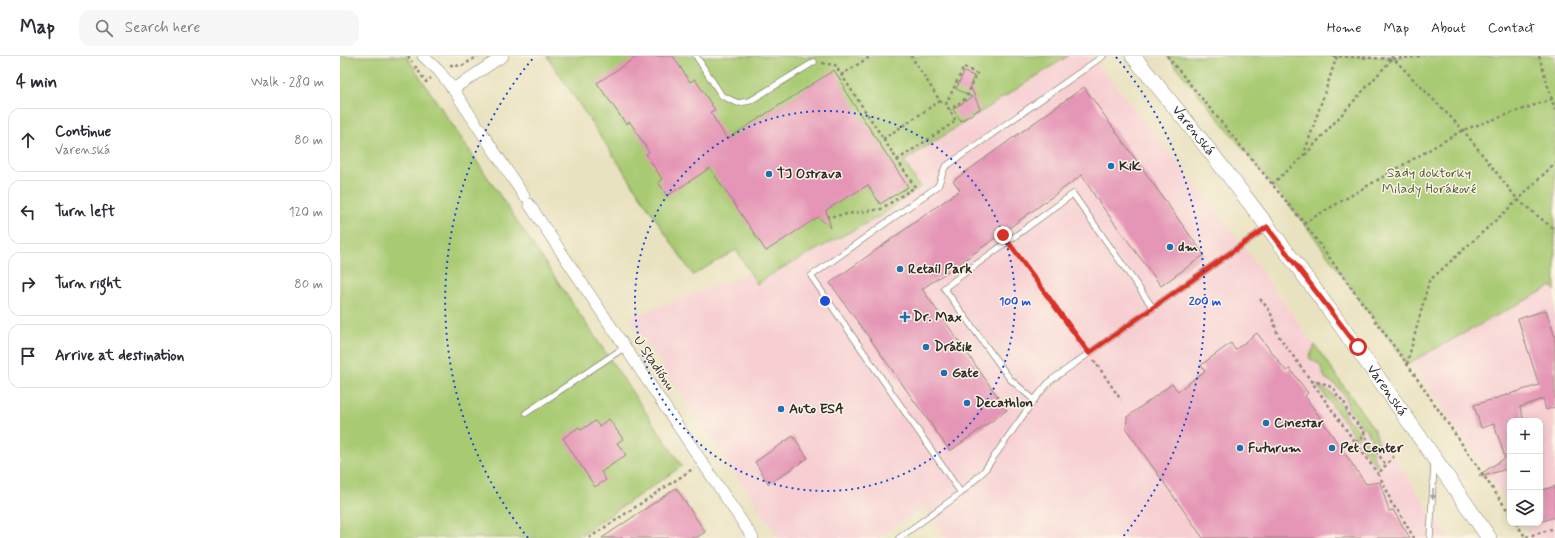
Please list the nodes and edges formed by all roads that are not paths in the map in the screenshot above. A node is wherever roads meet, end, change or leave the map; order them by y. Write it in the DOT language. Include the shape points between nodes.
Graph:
graph roads {
  1 [pos="423,56"];
  2 [pos="503,56"];
  3 [pos="696,56"];
  4 [pos="1103,56"];
  5 [pos="1133,56"];
  6 [pos="814,62"];
  7 [pos="452,89"];
  8 [pos="1267,227"];
  9 [pos="1153,308"];
  10 [pos="626,347"];
  11 [pos="1034,400"];
  12 [pos="526,412"];
  13 [pos="1434,456"];
  14 [pos="961,493"];
  15 [pos="753,538"];
  16 [pos="899,538"];
  17 [pos="1430,538"];
  18 [pos="1489,538"];
  1 -- 7 [label="street, U Stadiónu" via="439,71"];
  2 -- 7 [label="street"];
  3 -- 6 [label="lane" via="722,96 738,103 750,101"];
  4 -- 14 [label="lane" via="945,167 938,186 811,276"];
  5 -- 8 [label="street, Varenská" via="1198,135"];
  7 -- 10 [label="street, U Stadiónu"];
  8 -- 9 [label="lane"];
  8 -- 13 [label="street, Varenská" via="1358,347"];
  9 -- 11 [label="lane" via="1050,381"];
  9 -- 11 [label="lane" via="1073,194 944,288 1010,379"];
  10 -- 12 [label="lane"];
  10 -- 15 [label="street, U Stadiónu"];
  11 -- 14 [label="lane" via="984,471"];
  13 -- 17 [label="lane, one-way"];
  13 -- 18 [label="street, Varenská"];
  14 -- 16 [label="lane"];
}
